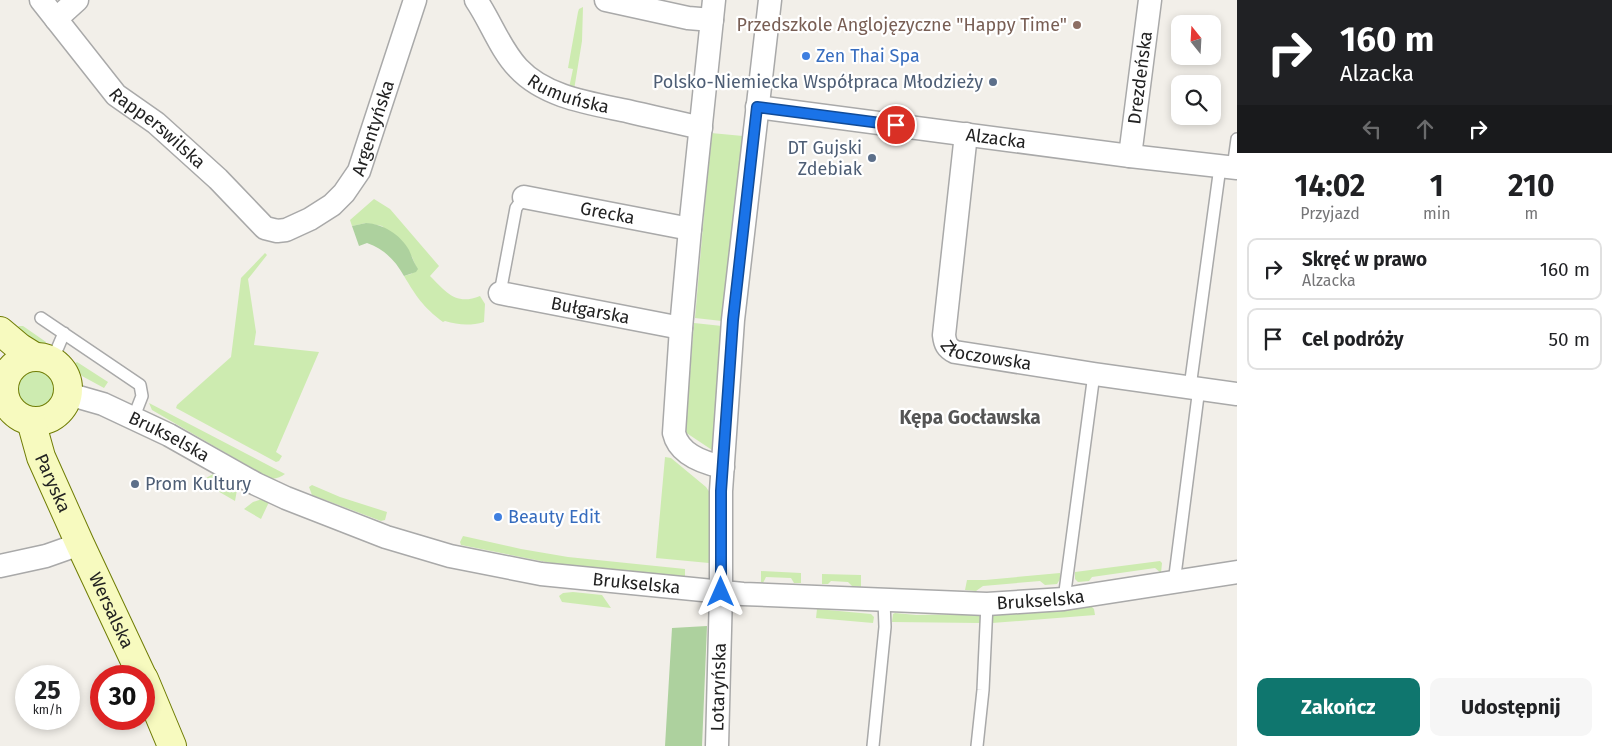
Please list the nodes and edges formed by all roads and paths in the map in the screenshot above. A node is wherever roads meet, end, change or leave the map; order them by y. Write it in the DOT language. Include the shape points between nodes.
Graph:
graph roads {
  1 [pos="41,0"];
  2 [pos="77,0"];
  3 [pos="415,0"];
  4 [pos="476,0"];
  5 [pos="606,0"];
  6 [pos="770,0"];
  7 [pos="1150,0"];
  8 [pos="713,10"];
  9 [pos="56,19"];
  10 [pos="757,107"];
  11 [pos="701,128"];
  12 [pos="966,134"];
  13 [pos="1237,139"];
  14 [pos="1130,156"];
  15 [pos="1230,168"];
  16 [pos="524,197"];
  17 [pos="291,229"];
  18 [pos="690,230"];
  19 [pos="500,293"];
  20 [pos="41,318"];
  21 [pos="681,328"];
  22 [pos="0,332"];
  23 [pos="64,333"];
  24 [pos="44,359"];
  25 [pos="1094,374"];
  26 [pos="2,385"];
  27 [pos="1194,387"];
  28 [pos="68,394"];
  29 [pos="1237,394"];
  30 [pos="133,419"];
  31 [pos="30,421"];
  32 [pos="723,467"];
  33 [pos="80,544"];
  34 [pos="0,566"];
  35 [pos="1237,572"];
  36 [pos="1174,583"];
  37 [pos="721,592"];
  38 [pos="1064,599"];
  39 [pos="884,601"];
  40 [pos="987,604"];
  41 [pos="137,665"];
  42 [pos="155,706"];
  43 [pos="172,746"];
  44 [pos="716,746"];
  45 [pos="873,746"];
  46 [pos="977,746"];
  1 -- 9 [label="street, Rapperswilska"];
  2 -- 9 [label="street"];
  3 -- 17 [label="street, Argentyńska" via="359,171 332,205"];
  4 -- 11 [label="street, Rumuńska" via="508,55 537,84 582,101"];
  5 -- 8 [label="street" via="688,18"];
  6 -- 10 [label="street, Lotaryńska"];
  7 -- 14 [label="street, Drezdeńska"];
  8 -- 11 [label="street"];
  9 -- 17 [label="street, Rapperswilska" via="116,95 156,123 266,228 277,231"];
  10 -- 12 [label="street, Alzacka"];
  10 -- 32 [label="street, Lotaryńska" via="733,320"];
  11 -- 18 [label="street"];
  12 -- 14 [label="street, Alzacka"];
  12 -- 25 [label="street, Złoczowska" via="945,344 955,352"];
  13 -- 15 [label="lane"];
  14 -- 15 [label="street, Alzacka"];
  15 -- 27 [label="lane"];
  16 -- 18 [label="street, Grecka"];
  16 -- 19 [label="lane" via="516,208"];
  18 -- 21 [label="street"];
  19 -- 21 [label="street, Bułgarska"];
  20 -- 23 [label="lane"];
  21 -- 32 [label="street" via="674,434 687,453 710,465"];
  22 -- 24 [label="street" via="19,347"];
  23 -- 24 [label="lane"];
  23 -- 30 [label="lane" via="140,384 142,396"];
  24 -- 26 [label="street" via="25,359 16,364"];
  24 -- 28 [label="street" via="60,367 66,375"];
  25 -- 27 [label="street, Złoczowska"];
  25 -- 38 [label="lane"];
  26 -- 31 [label="street" via="12,410"];
  27 -- 29 [label="street, Złoczowska"];
  27 -- 36 [label="lane"];
  28 -- 30 [label="street, Brukselska" via="104,404"];
  28 -- 31 [label="street" via="65,404 51,418"];
  30 -- 37 [label="street, Brukselska" via="286,498 416,547 541,574"];
  31 -- 33 [label="street, Paryska" via="41,457"];
  32 -- 37 [label="street, Lotaryńska"];
  33 -- 34 [label="street" via="46,556"];
  33 -- 41 [label="street, Wersalska"];
  35 -- 36 [label="street, Brukselska"];
  36 -- 38 [label="street, Brukselska"];
  37 -- 39 [label="street, Brukselska"];
  37 -- 44 [label="street, Lotaryńska"];
  38 -- 40 [label="street, Brukselska"];
  39 -- 40 [label="street, Brukselska"];
  39 -- 45 [label="lane" via="885,627"];
  40 -- 46 [label="lane"];
  42 -- 43 [label="street, Wersalska"];
}
